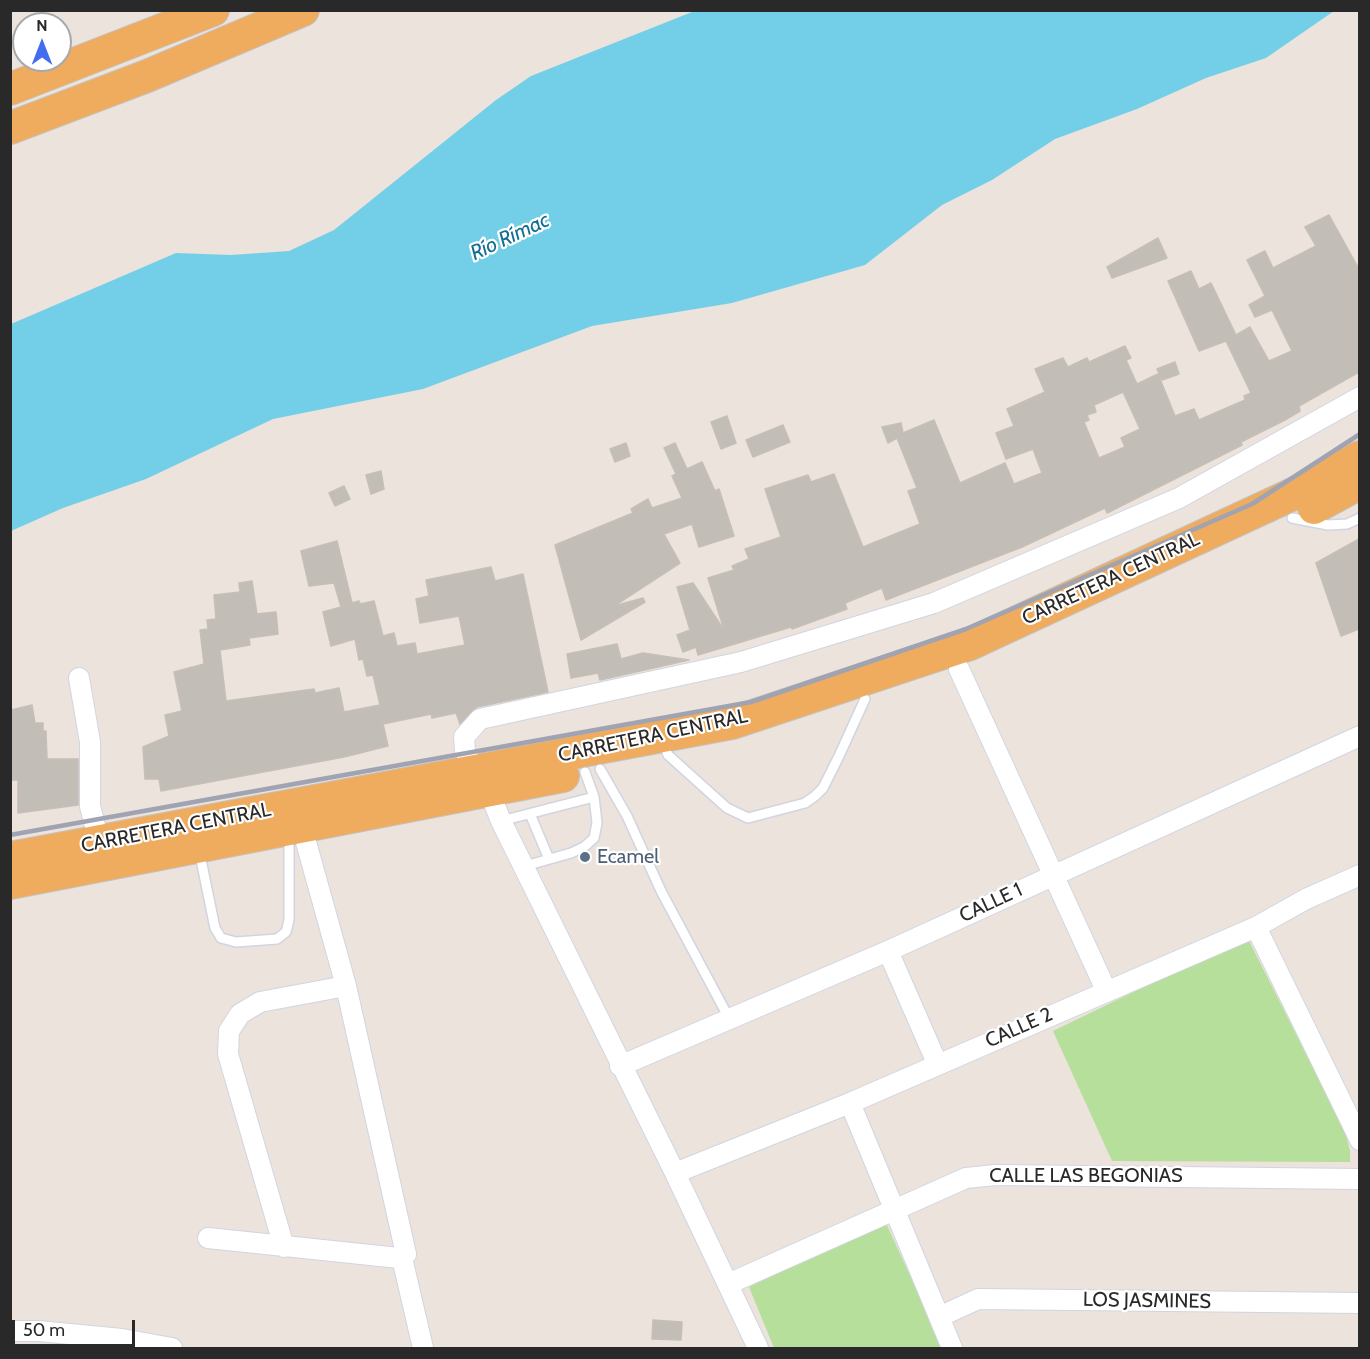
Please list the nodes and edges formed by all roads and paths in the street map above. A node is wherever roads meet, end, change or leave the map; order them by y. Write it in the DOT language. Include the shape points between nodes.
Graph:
graph roads {
  1 [pos="213,10"];
  2 [pos="303,10"];
  3 [pos="10,89"];
  4 [pos="10,128"];
  5 [pos="1359,397"];
  6 [pos="1359,457"];
  7 [pos="1359,483"];
  8 [pos="1292,518"];
  9 [pos="1359,518"];
  10 [pos="943,667"];
  11 [pos="79,678"];
  12 [pos="865,699"];
  13 [pos="1359,736"];
  14 [pos="665,746"];
  15 [pos="593,779"];
  16 [pos="482,781"];
  17 [pos="530,814"];
  18 [pos="295,821"];
  19 [pos="501,821"];
  20 [pos="99,842"];
  21 [pos="199,848"];
  22 [pos="10,858"];
  23 [pos="549,859"];
  24 [pos="525,866"];
  25 [pos="1053,874"];
  26 [pos="1359,874"];
  27 [pos="10,883"];
  28 [pos="1256,927"];
  29 [pos="888,951"];
  30 [pos="346,986"];
  31 [pos="1106,990"];
  32 [pos="730,1020"];
  33 [pos="937,1063"];
  34 [pos="620,1066"];
  35 [pos="850,1103"];
  36 [pos="1359,1140"];
  37 [pos="675,1173"];
  38 [pos="1359,1179"];
  39 [pos="895,1211"];
  40 [pos="208,1238"];
  41 [pos="284,1246"];
  42 [pos="402,1258"];
  43 [pos="728,1284"];
  44 [pos="1359,1303"];
  45 [pos="939,1317"];
  46 [pos="10,1331"];
  47 [pos="172,1348"];
  48 [pos="423,1348"];
  49 [pos="758,1348"];
  50 [pos="952,1348"];
  1 -- 3 [label="highway"];
  2 -- 4 [label="highway"];
  5 -- 16 [label="street" via="1179,498 934,603 741,662 480,719 464,737 465,751"];
  6 -- 10 [label="highway, CARRETERA CENTRAL" via="1306,488 970,644"];
  7 -- 8 [label="highway, CARRETERA CENTRAL"];
  8 -- 9 [label="lane" via="1328,525 1347,524"];
  8 -- 10 [label="highway, CARRETERA CENTRAL"];
  10 -- 12 [label="highway, CARRETERA CENTRAL"];
  10 -- 14 [label="highway, CARRETERA CENTRAL" via="732,723"];
  10 -- 25 [label="street"];
  11 -- 20 [label="street" via="90,742 90,806"];
  12 -- 14 [label="highway, CARRETERA CENTRAL" via="729,742"];
  12 -- 14 [label="lane" via="823,788 805,803 748,818 727,808"];
  13 -- 25 [label="street, CALLE 1"];
  14 -- 15 [label="highway, CARRETERA CENTRAL"];
  14 -- 16 [label="highway, CARRETERA CENTRAL"];
  15 -- 16 [label="highway, CARRETERA CENTRAL"];
  15 -- 17 [label="lane"];
  15 -- 23 [label="lane" via="597,823 594,838 584,847"];
  15 -- 32 [label="lane" via="627,816 661,891"];
  16 -- 18 [label="highway, CARRETERA CENTRAL"];
  16 -- 19 [label="street"];
  17 -- 19 [label="lane"];
  17 -- 23 [label="lane"];
  18 -- 20 [label="highway, CARRETERA CENTRAL"];
  18 -- 21 [label="highway, CARRETERA CENTRAL"];
  18 -- 21 [label="lane" via="289,920 286,932 277,939 236,942 221,938 214,928"];
  18 -- 30 [label="street"];
  19 -- 24 [label="street"];
  20 -- 22 [label="highway, CARRETERA CENTRAL"];
  21 -- 27 [label="highway, CARRETERA CENTRAL"];
  23 -- 24 [label="lane"];
  24 -- 34 [label="street"];
  25 -- 29 [label="street, CALLE 1"];
  25 -- 31 [label="street"];
  26 -- 28 [label="street, CALLE 2"];
  28 -- 31 [label="street, CALLE 2"];
  28 -- 36 [label="street"];
  29 -- 32 [label="street, CALLE 1"];
  29 -- 33 [label="street"];
  30 -- 41 [label="street" via="260,1002 240,1014 229,1031 228,1054"];
  30 -- 42 [label="street" via="406,1250"];
  31 -- 33 [label="street, CALLE 2"];
  32 -- 34 [label="street, CALLE 1"];
  33 -- 35 [label="street, CALLE 2"];
  34 -- 37 [label="street"];
  35 -- 37 [label="street, CALLE 2"];
  35 -- 39 [label="street"];
  37 -- 43 [label="street"];
  38 -- 39 [label="street, CALLE LAS BEGONIAS" via="995,1175 966,1178"];
  39 -- 43 [label="street, CALLE LAS BEGONIAS"];
  39 -- 45 [label="street"];
  40 -- 41 [label="street"];
  41 -- 42 [label="street"];
  42 -- 48 [label="street"];
  43 -- 49 [label="street"];
  44 -- 45 [label="street, LOS JASMINES" via="978,1299"];
  45 -- 50 [label="street"];
  46 -- 47 [label="street" via="122,1339"];
}
